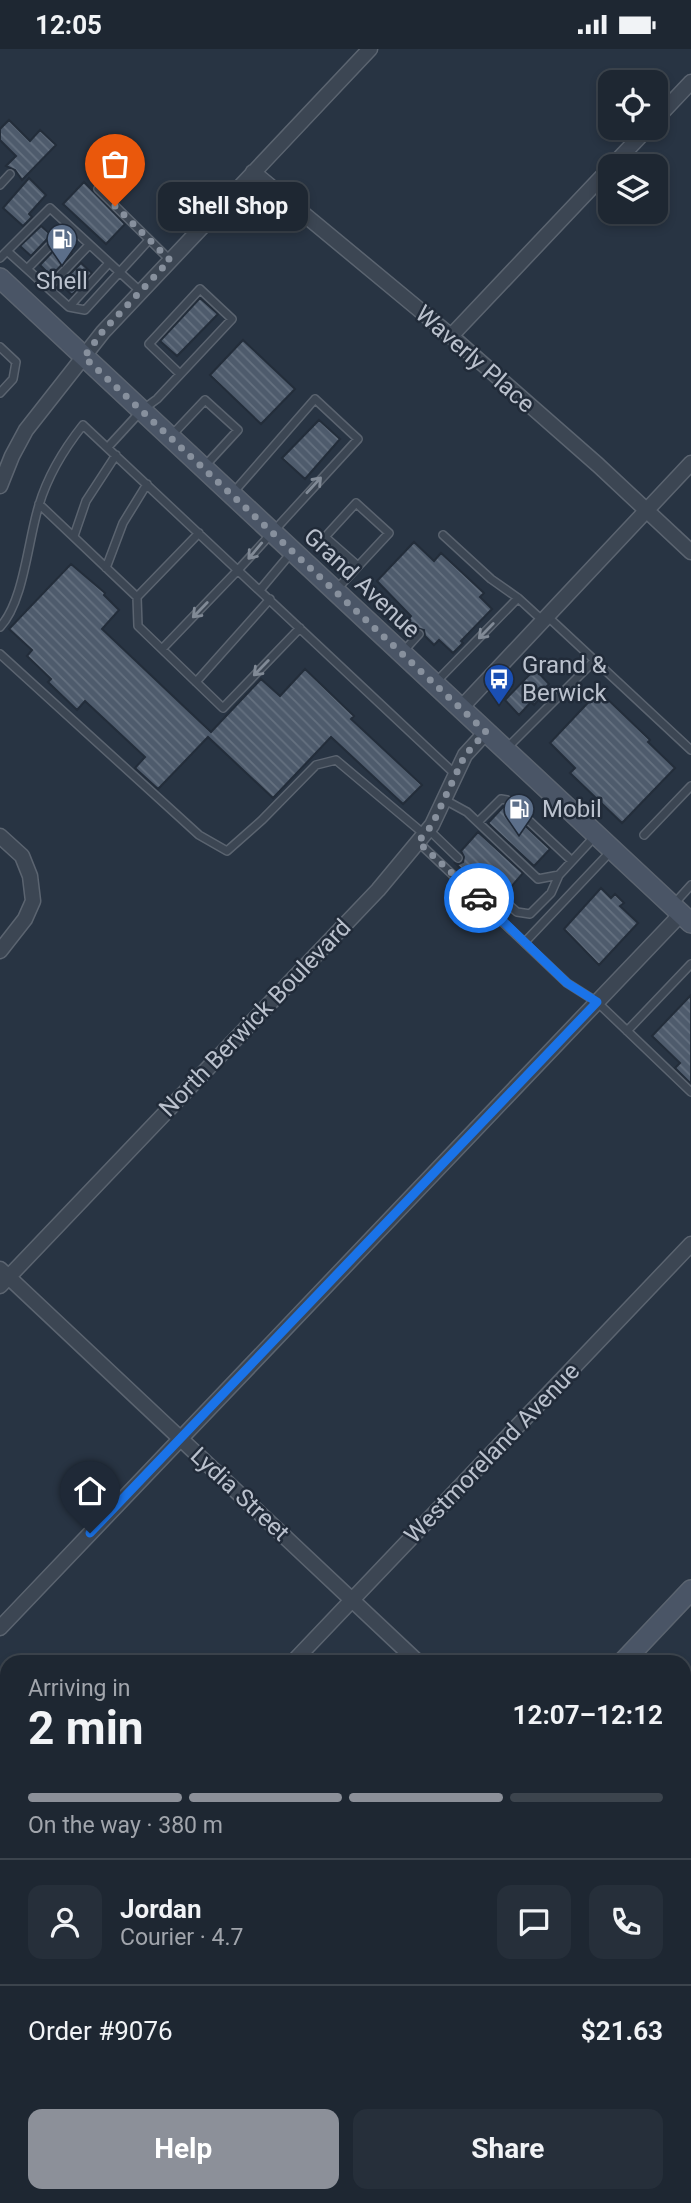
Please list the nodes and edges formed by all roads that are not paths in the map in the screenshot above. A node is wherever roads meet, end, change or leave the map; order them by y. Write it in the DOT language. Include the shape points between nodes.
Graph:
graph roads {
  1 [pos="370,49"];
  2 [pos="691,82"];
  3 [pos="668,106"];
  4 [pos="637,140"];
  5 [pos="623,154"];
  6 [pos="253,172"];
  7 [pos="10,174"];
  8 [pos="598,181"];
  9 [pos="0,185"];
  10 [pos="98,189"];
  11 [pos="69,226"];
  12 [pos="149,240"];
  13 [pos="89,245"];
  14 [pos="7,251"];
  15 [pos="0,258"];
  16 [pos="170,260"];
  17 [pos="110,263"];
  18 [pos="27,269"];
  19 [pos="120,272"];
  20 [pos="0,278"];
  21 [pos="48,288"];
  22 [pos="141,291"];
  23 [pos="69,307"];
  24 [pos="451,337"];
  25 [pos="0,347"];
  26 [pos="84,357"];
  27 [pos="180,374"];
  28 [pos="0,393"];
  29 [pos="142,410"];
  30 [pos="171,437"];
  31 [pos="108,447"];
  32 [pos="116,455"];
  33 [pos="691,463"];
  34 [pos="203,468"];
  35 [pos="147,484"];
  36 [pos="0,486"];
  37 [pos="232,494"];
  38 [pos="39,504"];
  39 [pos="646,510"];
  40 [pos="271,531"];
  41 [pos="199,533"];
  42 [pos="443,535"];
  43 [pos="74,536"];
  44 [pos="292,551"];
  45 [pos="691,552"];
  46 [pos="358,566"];
  47 [pos="107,568"];
  48 [pos="238,570"];
  49 [pos="260,590"];
  50 [pos="335,591"];
  51 [pos="137,597"];
  52 [pos="519,598"];
  53 [pos="270,599"];
  54 [pos="545,617"];
  55 [pos="0,627"];
  56 [pos="300,628"];
  57 [pos="419,634"];
  58 [pos="162,649"];
  59 [pos="0,654"];
  60 [pos="401,654"];
  61 [pos="595,660"];
  62 [pos="196,682"];
  63 [pos="434,684"];
  64 [pos="460,709"];
  65 [pos="486,732"];
  66 [pos="505,750"];
  67 [pos="691,750"];
  68 [pos="456,775"];
  69 [pos="691,786"];
  70 [pos="445,800"];
  71 [pos="478,822"];
  72 [pos="0,835"];
  73 [pos="423,835"];
  74 [pos="596,835"];
  75 [pos="644,835"];
  76 [pos="612,849"];
  77 [pos="458,858"];
  78 [pos="572,861"];
  79 [pos="559,875"];
  80 [pos="691,885"];
  81 [pos="501,898"];
  82 [pos="682,914"];
  83 [pos="525,942"];
  84 [pos="0,951"];
  85 [pos="691,964"];
  86 [pos="597,1002"];
  87 [pos="627,1031"];
  88 [pos="691,1092"];
  89 [pos="691,1244"];
  90 [pos="3,1277"];
  91 [pos="180,1439"];
  92 [pos="691,1590"];
  93 [pos="352,1600"];
  94 [pos="0,1628"];
  95 [pos="300,1655"];
  96 [pos="410,1655"];
  97 [pos="630,1655"];
  1 -- 6 [label="street"];
  2 -- 3 [label="street"];
  4 -- 5 [label="street"];
  6 -- 16 [label="street"];
  6 -- 24 [label="street, Waverly Place"];
  7 -- 9 [label="lane"];
  8 -- 24 [label="street"];
  10 -- 12 [label="lane"];
  11 -- 13 [label="lane"];
  11 -- 14 [label="lane" via="50,208"];
  11 -- 18 [label="lane"];
  12 -- 16 [label="lane"];
  12 -- 19 [label="lane"];
  13 -- 17 [label="lane"];
  13 -- 21 [label="lane"];
  14 -- 15 [label="lane"];
  14 -- 18 [label="lane"];
  16 -- 22 [label="street"];
  17 -- 19 [label="lane"];
  17 -- 23 [label="lane"];
  18 -- 21 [label="lane"];
  19 -- 22 [label="lane"];
  19 -- 23 [label="lane" via="85,310"];
  20 -- 26 [label="main road, Grand Avenue"];
  21 -- 23 [label="lane"];
  22 -- 26 [label="street"];
  24 -- 39 [label="street, Waverly Place"];
  25 -- 28 [label="lane" via="16,362 13,379"];
  26 -- 29 [label="main road, Grand Avenue"];
  26 -- 36 [label="street" via="26,430"];
  27 -- 27 [label="lane" via="149,344 200,289 232,319"];
  27 -- 29 [label="lane"];
  29 -- 30 [label="main road, Grand Avenue"];
  29 -- 31 [label="lane"];
  30 -- 34 [label="main road, Grand Avenue"];
  30 -- 34 [label="lane" via="205,400 238,430"];
  31 -- 32 [label="lane"];
  31 -- 38 [label="lane" via="83,425 65,448"];
  32 -- 35 [label="lane"];
  32 -- 43 [label="lane" via="86,501"];
  33 -- 39 [label="street"];
  34 -- 37 [label="main road, Grand Avenue"];
  35 -- 41 [label="lane"];
  35 -- 47 [label="lane" via="123,523"];
  37 -- 40 [label="main road, Grand Avenue"];
  40 -- 37 [label="lane, one-way" via="358,439 316,399"];
  38 -- 43 [label="lane"];
  38 -- 55 [label="lane" via="18,592"];
  39 -- 45 [label="street, Waverly Place"];
  39 -- 54 [label="street"];
  40 -- 44 [label="main road, Grand Avenue"];
  40 -- 48 [label="lane, one-way"];
  41 -- 48 [label="lane"];
  41 -- 51 [label="lane"];
  42 -- 52 [label="lane"];
  43 -- 47 [label="lane"];
  44 -- 49 [label="lane"];
  44 -- 50 [label="main road, Grand Avenue"];
  46 -- 46 [label="lane" via="389,533 356,503 325,537"];
  46 -- 50 [label="lane"];
  47 -- 51 [label="lane"];
  48 -- 49 [label="lane"];
  48 -- 58 [label="lane, one-way"];
  49 -- 53 [label="lane"];
  50 -- 60 [label="main road, Grand Avenue"];
  51 -- 58 [label="lane" via="138,626"];
  52 -- 54 [label="lane"];
  52 -- 63 [label="lane, one-way"];
  53 -- 56 [label="lane"];
  53 -- 62 [label="lane"];
  54 -- 61 [label="lane"];
  54 -- 64 [label="street"];
  56 -- 62 [label="lane, one-way" via="223,708"];
  56 -- 68 [label="lane"];
  57 -- 60 [label="lane"];
  58 -- 62 [label="lane"];
  59 -- 73 [label="lane" via="199,835 227,851 316,765 336,760"];
  60 -- 63 [label="main road, Grand Avenue"];
  61 -- 66 [label="lane"];
  61 -- 67 [label="lane"];
  63 -- 64 [label="main road, Grand Avenue"];
  64 -- 65 [label="main road, Grand Avenue"];
  65 -- 66 [label="main road, Grand Avenue"];
  65 -- 68 [label="street, North Berwick Boulevard" via="465,755"];
  66 -- 74 [label="main road, Grand Avenue"];
  68 -- 70 [label="street, North Berwick Boulevard"];
  69 -- 75 [label="lane"];
  70 -- 71 [label="lane"];
  70 -- 73 [label="street, North Berwick Boulevard"];
  71 -- 78 [label="lane" via="501,799 507,800"];
  71 -- 79 [label="lane" via="538,879"];
  72 -- 84 [label="street" via="22,856 33,901"];
  73 -- 77 [label="lane"];
  73 -- 83 [label="lane"];
  73 -- 90 [label="street, North Berwick Boulevard" via="378,890"];
  74 -- 76 [label="main road, Grand Avenue"];
  74 -- 78 [label="lane"];
  76 -- 82 [label="main road, Grand Avenue"];
  76 -- 83 [label="lane"];
  78 -- 79 [label="lane"];
  79 -- 81 [label="lane" via="551,893 530,914 517,912"];
  80 -- 82 [label="lane"];
  82 -- 86 [label="street"];
  83 -- 86 [label="lane" via="567,983"];
  85 -- 87 [label="lane"];
  86 -- 87 [label="lane"];
  86 -- 91 [label="street"];
  87 -- 88 [label="lane"];
  89 -- 93 [label="street, Westmoreland Avenue"];
  90 -- 91 [label="street, Lydia Street"];
  91 -- 93 [label="street, Lydia Street"];
  91 -- 94 [label="street"];
  92 -- 97 [label="main road"];
  93 -- 95 [label="street, Westmoreland Avenue"];
  93 -- 96 [label="street, Lydia Street"];
}
